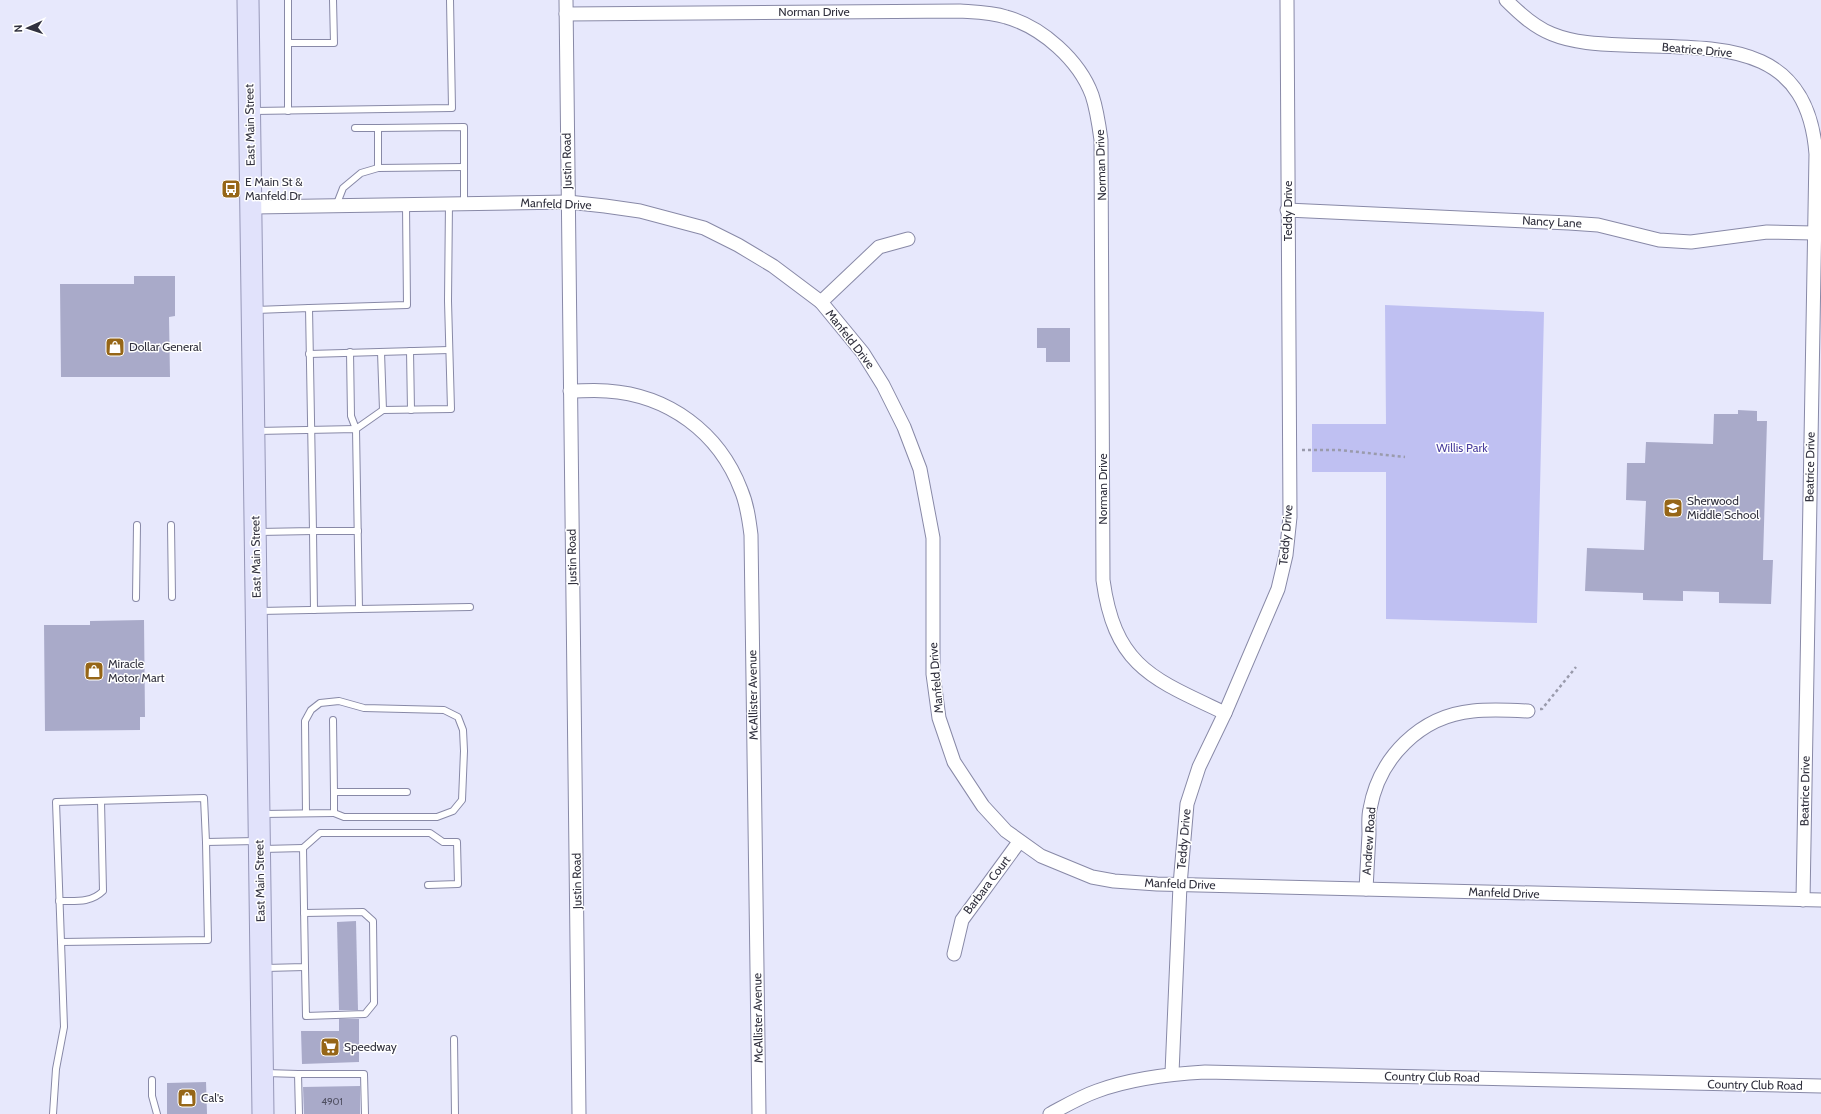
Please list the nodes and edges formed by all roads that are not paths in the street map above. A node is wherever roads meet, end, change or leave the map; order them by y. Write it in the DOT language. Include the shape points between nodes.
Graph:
graph roads {
  1 [pos="248,0"];
  2 [pos="288,0"];
  3 [pos="333,0"];
  4 [pos="450,0"];
  5 [pos="566,0"];
  6 [pos="1287,0"];
  7 [pos="1506,0"];
  8 [pos="566,14"];
  9 [pos="288,43"];
  10 [pos="250,111"];
  11 [pos="288,111"];
  12 [pos="355,128"];
  13 [pos="378,128"];
  14 [pos="464,167"];
  15 [pos="378,168"];
  16 [pos="568,202"];
  17 [pos="449,203"];
  18 [pos="464,203"];
  19 [pos="406,205"];
  20 [pos="336,206"];
  21 [pos="251,207"];
  22 [pos="1288,210"];
  23 [pos="1814,233"];
  24 [pos="908,239"];
  25 [pos="821,302"];
  26 [pos="309,308"];
  27 [pos="252,310"];
  28 [pos="449,350"];
  29 [pos="410,351"];
  30 [pos="350,352"];
  31 [pos="381,352"];
  32 [pos="310,354"];
  33 [pos="570,391"];
  34 [pos="383,410"];
  35 [pos="411,410"];
  36 [pos="356,429"];
  37 [pos="310,430"];
  38 [pos="254,431"];
  39 [pos="137,525"];
  40 [pos="170,526"];
  41 [pos="313,531"];
  42 [pos="358,531"];
  43 [pos="255,532"];
  44 [pos="172,597"];
  45 [pos="136,598"];
  46 [pos="470,607"];
  47 [pos="360,609"];
  48 [pos="314,610"];
  49 [pos="256,611"];
  50 [pos="1528,711"];
  51 [pos="1225,713"];
  52 [pos="333,720"];
  53 [pos="334,792"];
  54 [pos="407,792"];
  55 [pos="101,801"];
  56 [pos="306,813"];
  57 [pos="334,813"];
  58 [pos="259,814"];
  59 [pos="206,842"];
  60 [pos="1019,842"];
  61 [pos="260,845"];
  62 [pos="303,848"];
  63 [pos="428,885"];
  64 [pos="1180,885"];
  65 [pos="1366,888"];
  66 [pos="1803,900"];
  67 [pos="1821,900"];
  68 [pos="59,901"];
  69 [pos="304,914"];
  70 [pos="61,942"];
  71 [pos="954,954"];
  72 [pos="305,967"];
  73 [pos="261,968"];
  74 [pos="454,1039"];
  75 [pos="263,1072"];
  76 [pos="1172,1073"];
  77 [pos="298,1074"];
  78 [pos="152,1080"];
  79 [pos="1821,1086"];
  80 [pos="53,1114"];
  81 [pos="156,1114"];
  82 [pos="263,1114"];
  83 [pos="299,1114"];
  84 [pos="365,1114"];
  85 [pos="455,1114"];
  86 [pos="579,1114"];
  87 [pos="760,1114"];
  88 [pos="1050,1114"];
  1 -- 10 [label="main road, East Main Street"];
  2 -- 9 [label="lane"];
  3 -- 9 [label="lane" via="334,43"];
  4 -- 11 [label="lane" via="452,108"];
  5 -- 8 [label="street, Justin Road"];
  6 -- 22 [label="street, Teddy Drive"];
  7 -- 23 [label="street, Beatrice Drive" via="1536,26 1570,40 1594,44 1731,51 1757,58 1774,69 1797,92 1810,115 1816,154"];
  8 -- 16 [label="street, Justin Road"];
  8 -- 51 [label="street, Norman Drive" via="981,12 1006,17 1029,26 1063,52 1081,73 1092,94 1101,140 1103,580 1107,604 1121,641 1132,658 1167,686"];
  9 -- 11 [label="lane"];
  10 -- 11 [label="lane"];
  10 -- 21 [label="main road, East Main Street"];
  12 -- 13 [label="lane"];
  13 -- 14 [label="lane" via="464,127"];
  13 -- 15 [label="lane"];
  14 -- 15 [label="lane"];
  14 -- 18 [label="lane"];
  15 -- 20 [label="lane" via="361,174 343,188"];
  16 -- 18 [label="street, Manfeld Drive"];
  16 -- 25 [label="street, Manfeld Drive" via="640,211 704,228 773,266"];
  16 -- 33 [label="street, Justin Road"];
  17 -- 18 [label="street, Manfeld Drive"];
  17 -- 19 [label="street, Manfeld Drive"];
  17 -- 28 [label="lane"];
  19 -- 20 [label="street, Manfeld Drive"];
  19 -- 26 [label="lane" via="407,305"];
  20 -- 21 [label="street, Manfeld Drive"];
  21 -- 27 [label="main road, East Main Street"];
  22 -- 23 [label="street, Nancy Lane" via="1598,225 1659,240 1691,242 1767,232"];
  22 -- 51 [label="street, Teddy Drive" via="1290,517 1286,555 1280,582"];
  23 -- 66 [label="street, Beatrice Drive"];
  24 -- 25 [label="street" via="879,247"];
  25 -- 60 [label="street, Manfeld Drive" via="863,352 883,385 904,427 920,469 933,538 934,674 939,718 954,762 984,806"];
  26 -- 27 [label="lane"];
  26 -- 32 [label="lane"];
  27 -- 38 [label="main road, East Main Street"];
  28 -- 29 [label="lane"];
  28 -- 35 [label="lane" via="451,409"];
  29 -- 31 [label="lane"];
  29 -- 35 [label="lane"];
  30 -- 31 [label="lane"];
  30 -- 32 [label="lane"];
  30 -- 36 [label="lane" via="351,416"];
  31 -- 34 [label="lane"];
  32 -- 37 [label="lane"];
  33 -- 86 [label="street, Justin Road"];
  33 -- 87 [label="street, McAllister Avenue" via="629,394 654,401 678,412 709,438 722,453 748,510 751,535"];
  34 -- 35 [label="lane"];
  34 -- 36 [label="lane"];
  36 -- 37 [label="lane"];
  36 -- 42 [label="lane"];
  37 -- 38 [label="lane"];
  37 -- 41 [label="lane"];
  38 -- 43 [label="main road, East Main Street"];
  39 -- 45 [label="lane"];
  40 -- 44 [label="lane"];
  41 -- 42 [label="lane"];
  41 -- 43 [label="lane"];
  41 -- 48 [label="lane"];
  42 -- 47 [label="lane"];
  43 -- 49 [label="main road, East Main Street"];
  46 -- 47 [label="lane"];
  47 -- 48 [label="lane"];
  48 -- 49 [label="lane"];
  49 -- 58 [label="main road, East Main Street"];
  50 -- 65 [label="street, Andrew Road" via="1471,711 1435,721 1418,731 1391,757 1370,810"];
  51 -- 64 [label="street, Teddy Drive" via="1199,767 1187,804"];
  52 -- 53 [label="lane"];
  53 -- 54 [label="lane"];
  53 -- 57 [label="lane"];
  55 -- 59 [label="lane" via="204,798"];
  55 -- 68 [label="lane" via="103,891 87,901"];
  55 -- 68 [label="lane" via="56,802"];
  56 -- 57 [label="lane"];
  56 -- 57 [label="lane" via="305,721 311,710 320,703 339,701 364,708 444,710 458,717 463,730 462,800 453,811 437,817 344,817"];
  56 -- 58 [label="lane"];
  58 -- 61 [label="main road, East Main Street"];
  59 -- 61 [label="lane"];
  59 -- 70 [label="lane" via="208,940"];
  60 -- 64 [label="street, Manfeld Drive" via="1041,856 1092,877"];
  60 -- 71 [label="street, Barbara Court" via="962,920"];
  61 -- 62 [label="lane"];
  61 -- 73 [label="main road, East Main Street"];
  62 -- 63 [label="lane" via="320,833 430,833 443,842 457,842 458,884"];
  62 -- 69 [label="lane"];
  64 -- 65 [label="street, Manfeld Drive"];
  64 -- 76 [label="street, Teddy Drive"];
  65 -- 66 [label="street, Manfeld Drive"];
  66 -- 67 [label="street, Manfeld Drive"];
  68 -- 70 [label="lane"];
  69 -- 72 [label="lane"];
  69 -- 72 [label="lane" via="363,912 373,921 374,1003 365,1014 306,1016"];
  70 -- 80 [label="lane" via="64,1027 56,1069"];
  72 -- 73 [label="lane"];
  73 -- 75 [label="main road, East Main Street"];
  74 -- 85 [label="lane"];
  75 -- 77 [label="lane"];
  75 -- 82 [label="main road, East Main Street"];
  76 -- 79 [label="street, Country Club Road"];
  76 -- 88 [label="street, Country Club Road" via="1096,1091"];
  77 -- 83 [label="lane"];
  77 -- 84 [label="lane" via="364,1074"];
  78 -- 81 [label="lane"];
}
